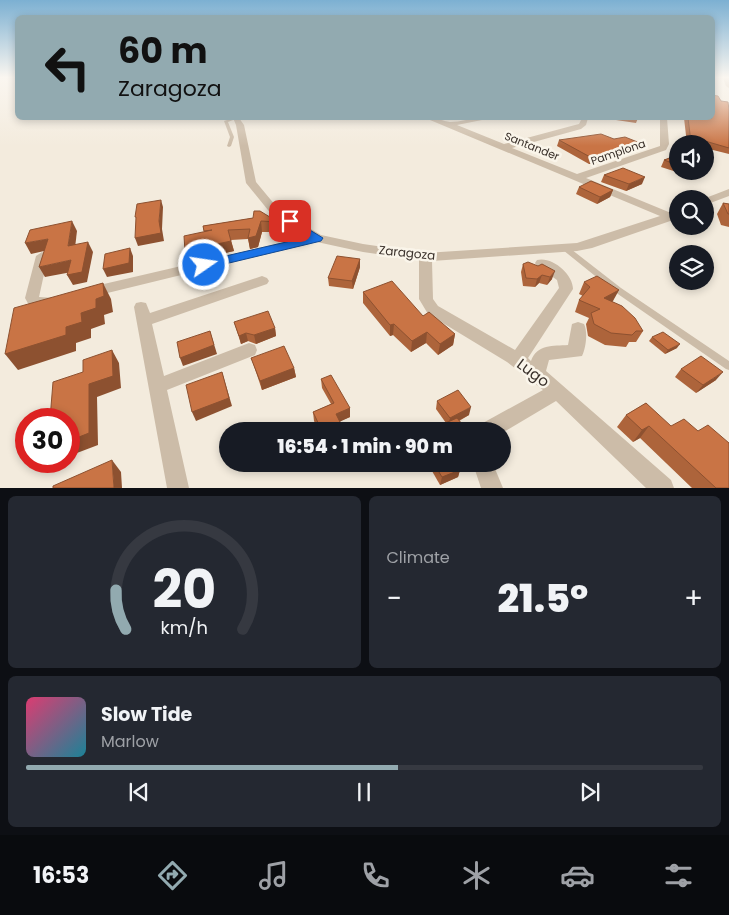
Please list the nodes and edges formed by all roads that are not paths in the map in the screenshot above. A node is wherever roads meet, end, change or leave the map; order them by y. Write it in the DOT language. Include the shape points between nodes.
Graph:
graph roads {
  1 [pos="229,120"];
  2 [pos="237,120"];
  3 [pos="439,120"];
  4 [pos="469,120"];
  5 [pos="584,120"];
  6 [pos="664,120"];
  7 [pos="450,124"];
  8 [pos="229,146"];
  9 [pos="504,147"];
  10 [pos="579,177"];
  11 [pos="729,192"];
  12 [pos="714,198"];
  13 [pos="669,214"];
  14 [pos="669,218"];
  15 [pos="317,238"];
  16 [pos="565,248"];
  17 [pos="42,256"];
  18 [pos="425,258"];
  19 [pos="542,263"];
  20 [pos="262,281"];
  21 [pos="81,295"];
  22 [pos="62,299"];
  23 [pos="578,328"];
  24 [pos="249,350"];
  25 [pos="517,360"];
  26 [pos="729,366"];
  27 [pos="536,374"];
  28 [pos="158,386"];
  29 [pos="557,391"];
  30 [pos="504,422"];
  31 [pos="486,472"];
  32 [pos="178,488"];
  33 [pos="492,488"];
  34 [pos="663,488"];
  1 -- 8 [label="lane" via="226,121 232,137"];
  2 -- 15 [label="street, Zaragoza" via="251,183 276,213"];
  3 -- 7 [label="street, Santander"];
  4 -- 7 [label="street"];
  5 -- 9 [label="street" via="578,127"];
  6 -- 10 [label="street, Pamplona" via="663,148"];
  7 -- 9 [label="street, Santander"];
  9 -- 10 [label="street, Santander"];
  10 -- 13 [label="street, Santander"];
  11 -- 12 [label="street"];
  14 -- 16 [label="street, Zaragoza" via="588,245"];
  15 -- 18 [label="street, Zaragoza"];
  15 -- 21 [label="street"];
  16 -- 18 [label="street, Zaragoza"];
  16 -- 26 [label="lane" via="577,260"];
  17 -- 22 [label="street" via="32,301 43,303"];
  18 -- 25 [label="street, Lugo" via="426,299 433,310"];
  19 -- 25 [label="street" via="563,277 567,286"];
  20 -- 28 [label="street" via="143,314"];
  23 -- 27 [label="street" via="576,351 544,354"];
  24 -- 28 [label="street"];
  25 -- 27 [label="street, Lugo"];
  27 -- 29 [label="street, Lugo"];
  28 -- 32 [label="street"];
  29 -- 30 [label="street"];
  29 -- 34 [label="street, Lugo"];
  31 -- 33 [label="street"];
}
